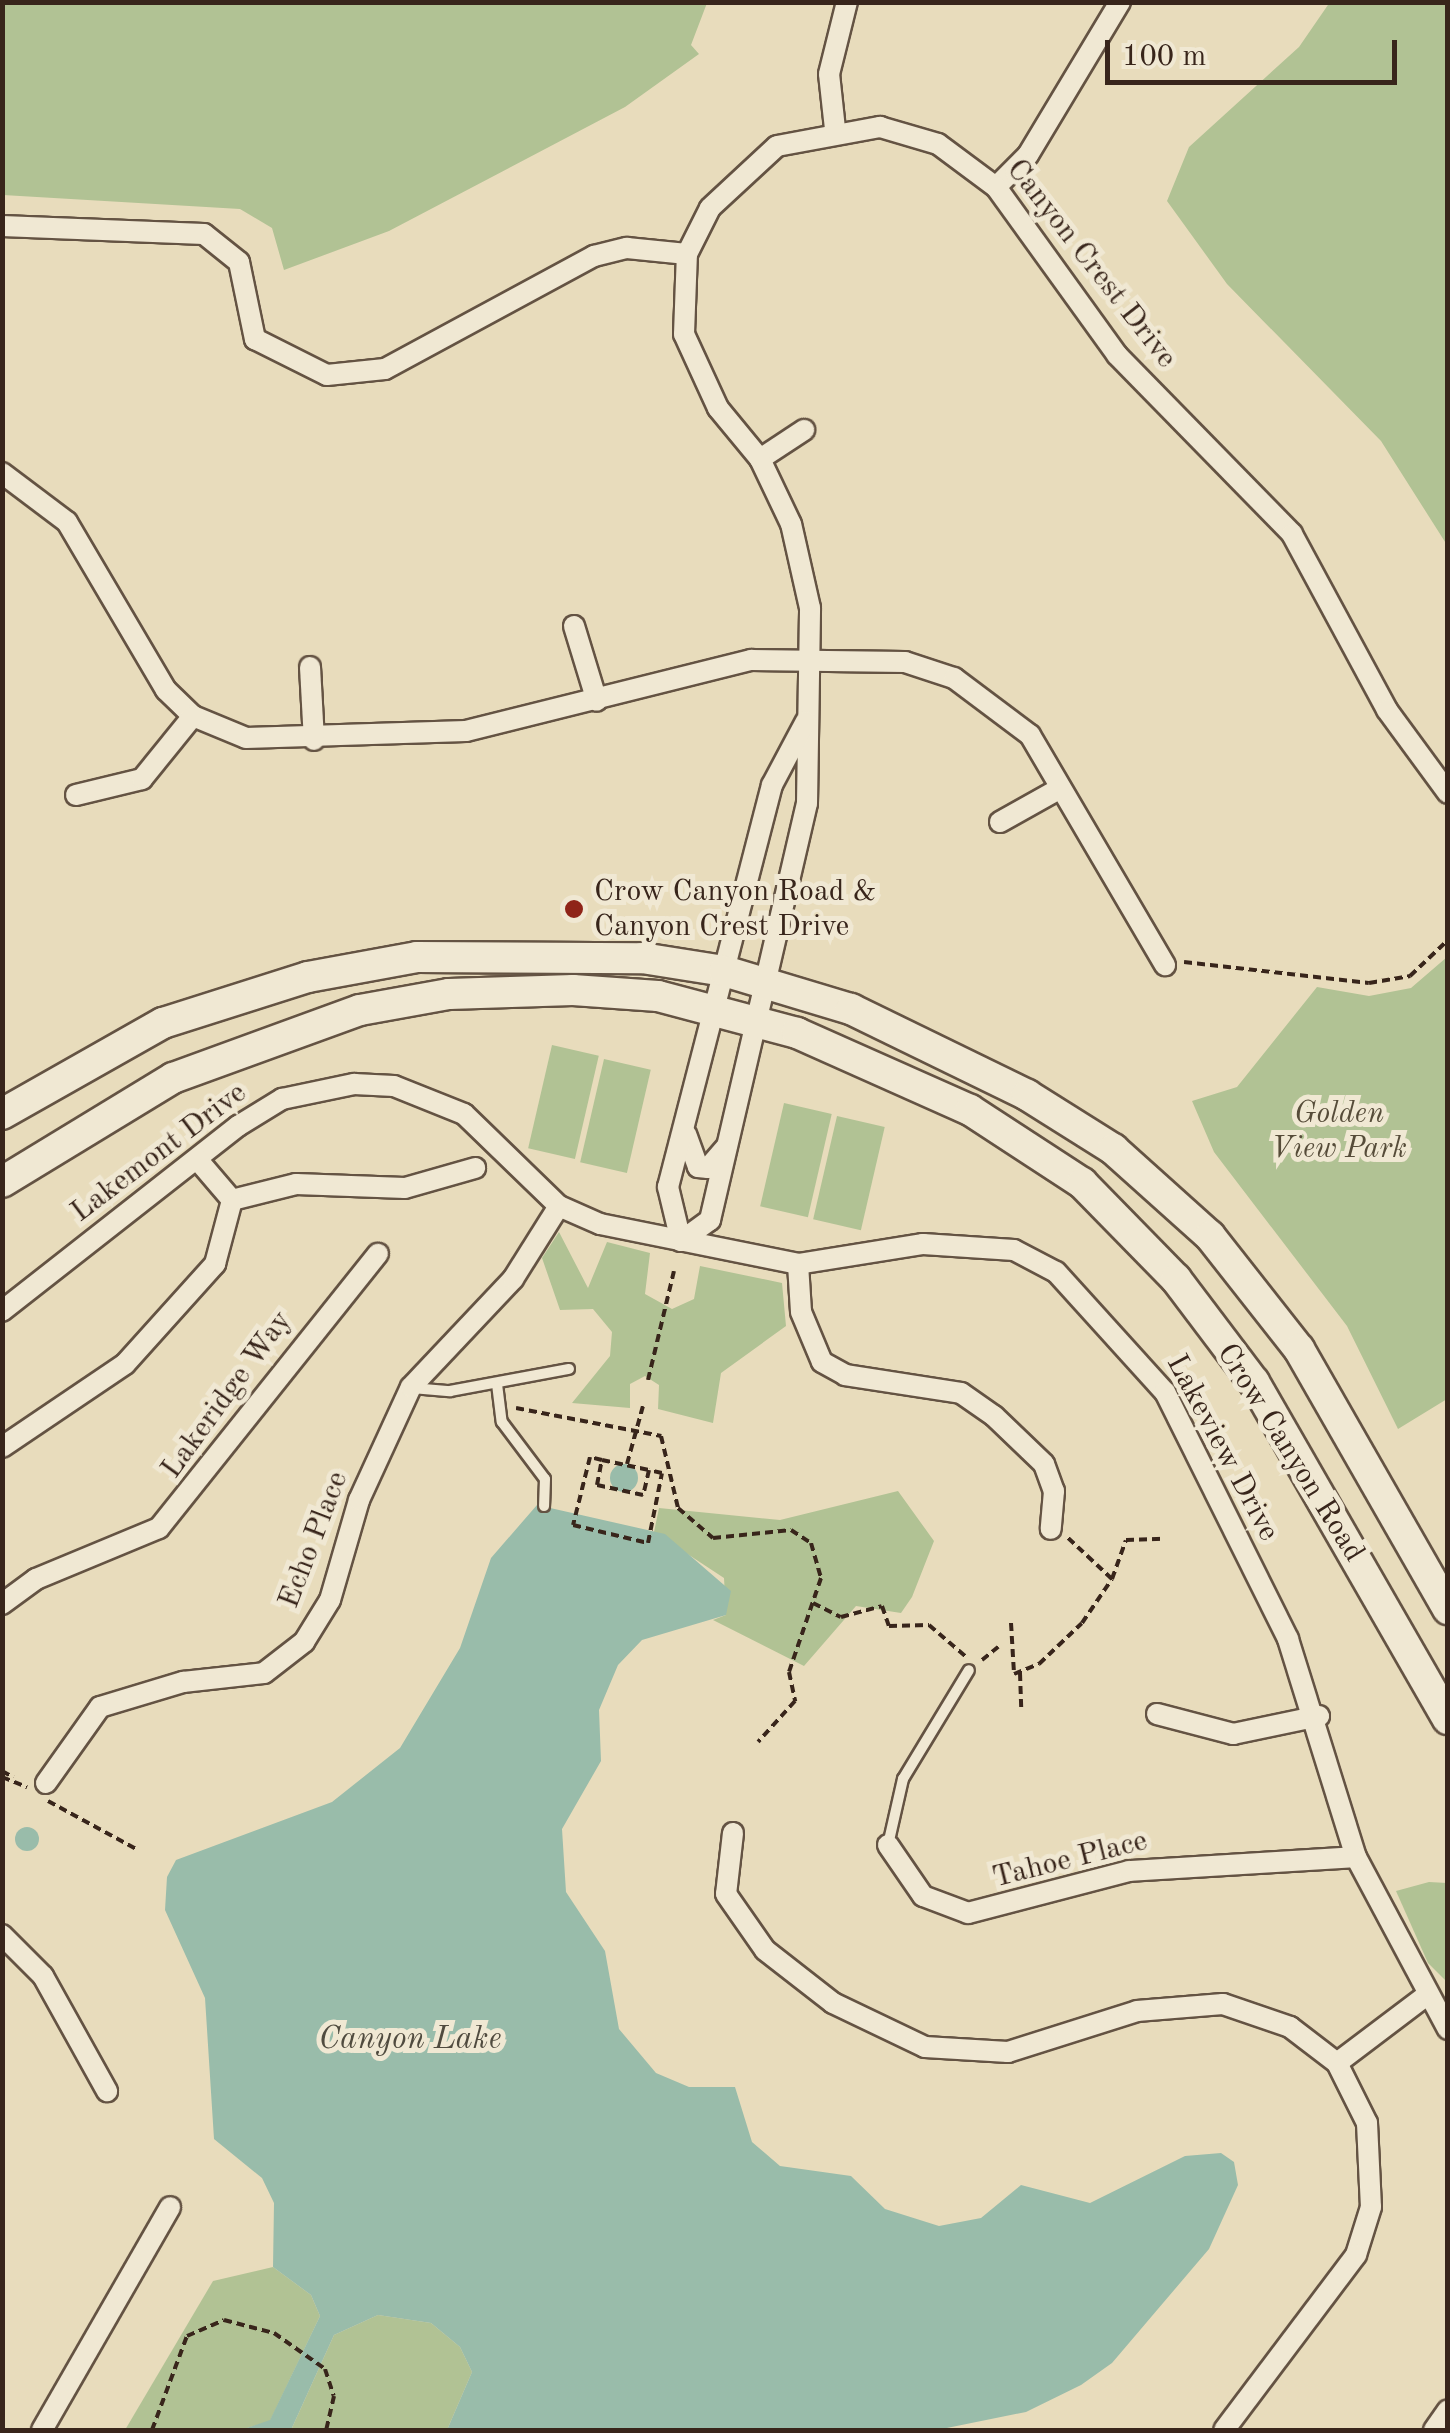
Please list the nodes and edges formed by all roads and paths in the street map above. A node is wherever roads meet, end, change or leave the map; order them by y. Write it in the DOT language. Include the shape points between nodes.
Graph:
graph roads {
  1 [pos="847,2"];
  2 [pos="1120,2"];
  3 [pos="835,129"];
  4 [pos="996,187"];
  5 [pos="2,226"];
  6 [pos="687,254"];
  7 [pos="804,430"];
  8 [pos="760,460"];
  9 [pos="2,473"];
  10 [pos="574,626"];
  11 [pos="812,659"];
  12 [pos="310,668"];
  13 [pos="597,701"];
  14 [pos="193,716"];
  15 [pos="806,721"];
  16 [pos="314,740"];
  17 [pos="1058,790"];
  18 [pos="1448,793"];
  19 [pos="76,794"];
  20 [pos="1000,822"];
  21 [pos="1448,940"];
  22 [pos="1165,964"];
  23 [pos="724,971"];
  24 [pos="764,982"];
  25 [pos="712,1008"];
  26 [pos="756,1022"];
  27 [pos="2,1114"];
  28 [pos="684,1122"];
  29 [pos="728,1144"];
  30 [pos="197,1159"];
  31 [pos="474,1168"];
  32 [pos="2,1182"];
  33 [pos="232,1200"];
  34 [pos="558,1206"];
  35 [pos="681,1241"];
  36 [pos="378,1254"];
  37 [pos="798,1264"];
  38 [pos="674,1271"];
  39 [pos="2,1311"];
  40 [pos="569,1370"];
  41 [pos="648,1380"];
  42 [pos="514,1381"];
  43 [pos="497,1384"];
  44 [pos="411,1387"];
  45 [pos="643,1406"];
  46 [pos="637,1427"];
  47 [pos="2,1447"];
  48 [pos="602,1460"];
  49 [pos="627,1465"];
  50 [pos="649,1470"];
  51 [pos="544,1506"];
  52 [pos="1051,1529"];
  53 [pos="1164,1538"];
  54 [pos="1112,1579"];
  55 [pos="814,1603"];
  56 [pos="2,1604"];
  57 [pos="1448,1609"];
  58 [pos="1011,1623"];
  59 [pos="998,1647"];
  60 [pos="969,1670"];
  61 [pos="1020,1673"];
  62 [pos="1020,1708"];
  63 [pos="1157,1714"];
  64 [pos="1319,1716"];
  65 [pos="1448,1719"];
  66 [pos="758,1742"];
  67 [pos="2,1770"];
  68 [pos="13,1777"];
  69 [pos="43,1789"];
  70 [pos="733,1833"];
  71 [pos="888,1845"];
  72 [pos="138,1850"];
  73 [pos="1356,1858"];
  74 [pos="2,1882"];
  75 [pos="2,1915"];
  76 [pos="2,1935"];
  77 [pos="1424,1998"];
  78 [pos="1448,2029"];
  79 [pos="1337,2062"];
  80 [pos="107,2091"];
  81 [pos="170,2208"];
  82 [pos="1448,2410"];
  83 [pos="42,2430"];
  84 [pos="152,2430"];
  85 [pos="326,2430"];
  86 [pos="1224,2430"];
  87 [pos="1434,2430"];
  1 -- 3 [label="street" via="828,74"];
  2 -- 4 [label="street" via="1028,155"];
  3 -- 4 [label="street, Canyon Crest Drive" via="880,127 938,144"];
  3 -- 6 [label="street, Canyon Crest Drive" via="777,146 742,172"];
  4 -- 18 [label="street, Canyon Crest Drive" via="1117,355 1292,534 1387,710"];
  5 -- 6 [label="street" via="204,234 239,262 256,340 327,376 385,368 594,256 627,248"];
  6 -- 8 [label="street" via="684,334 694,364"];
  7 -- 8 [label="street"];
  8 -- 11 [label="street" via="790,524"];
  9 -- 14 [label="street" via="67,522 140,654"];
  10 -- 13 [label="street"];
  11 -- 13 [label="street" via="751,660"];
  11 -- 15 [label="street"];
  11 -- 17 [label="street" via="905,662 954,678 1030,735"];
  12 -- 16 [label="street"];
  13 -- 16 [label="street" via="466,731"];
  14 -- 16 [label="street" via="246,738"];
  14 -- 19 [label="street" via="142,779"];
  15 -- 23 [label="street" via="772,785"];
  15 -- 24 [label="street" via="808,802"];
  17 -- 20 [label="street"];
  17 -- 22 [label="street"];
  21 -- 22 [label="path" via="1410,976 1369,983 1196,960"];
  23 -- 24 [label="main road, Crow Canyon Road"];
  23 -- 25 [label="street"];
  23 -- 27 [label="main road, Crow Canyon Road" via="527,951 308,977 162,1023"];
  24 -- 26 [label="street"];
  24 -- 57 [label="main road, Crow Canyon Road" via="869,1017 1027,1094 1113,1149 1210,1236 1299,1350"];
  25 -- 26 [label="main road, Crow Canyon Road"];
  25 -- 28 [label="street"];
  25 -- 32 [label="main road, Crow Canyon Road" via="573,990 450,994 360,1010 173,1078"];
  26 -- 29 [label="street"];
  26 -- 65 [label="main road, Crow Canyon Road" via="878,1064 970,1110 1095,1196 1176,1279 1254,1382"];
  28 -- 29 [label="street" via="698,1167 708,1168"];
  28 -- 35 [label="street" via="668,1187"];
  29 -- 35 [label="street" via="710,1220"];
  30 -- 33 [label="street"];
  30 -- 34 [label="street, Lakemont Drive" via="282,1100 394,1086 464,1114"];
  30 -- 39 [label="street, Lakemont Drive"];
  31 -- 33 [label="street" via="404,1188 296,1184"];
  33 -- 47 [label="street" via="229,1239 188,1297 125,1364"];
  34 -- 35 [label="street, Lakemont Drive"];
  34 -- 44 [label="street, Echo Place" via="513,1279"];
  35 -- 37 [label="street, Lakeview Drive"];
  36 -- 56 [label="street, Lakeridge Way" via="160,1528 36,1579"];
  37 -- 52 [label="street" via="801,1312 822,1362 845,1375 961,1393 994,1416 1044,1464 1054,1492"];
  37 -- 64 [label="street, Lakeview Drive" via="976,1242 1056,1272 1165,1392"];
  38 -- 41 [label="path"];
  40 -- 42 [label="lane"];
  42 -- 43 [label="lane"];
  42 -- 46 [label="path" via="514,1407 613,1431 615,1421"];
  43 -- 44 [label="lane" via="425,1394"];
  43 -- 51 [label="lane" via="502,1422 545,1479"];
  44 -- 69 [label="street, Echo Place" via="359,1500 330,1600 304,1642 264,1674 183,1682 100,1708"];
  45 -- 46 [label="path"];
  46 -- 49 [label="path"];
  46 -- 55 [label="path" via="668,1444 674,1497 692,1526 726,1541 780,1530 806,1537 822,1568"];
  48 -- 49 [label="path"];
  48 -- 50 [label="path" via="597,1484 644,1495"];
  48 -- 50 [label="path" via="590,1457 574,1525 648,1543 662,1473"];
  49 -- 50 [label="path"];
  52 -- 54 [label="path" via="1084,1546"];
  53 -- 54 [label="path" via="1126,1540"];
  54 -- 61 [label="path" via="1082,1623"];
  55 -- 60 [label="path" via="840,1617 882,1606 889,1626 929,1625 964,1653"];
  55 -- 66 [label="path" via="789,1672 795,1701"];
  58 -- 61 [label="path"];
  59 -- 60 [label="path"];
  60 -- 71 [label="lane" via="903,1778"];
  61 -- 62 [label="path"];
  63 -- 64 [label="street" via="1233,1734"];
  64 -- 73 [label="street, Lakeview Drive"];
  67 -- 68 [label="path"];
  69 -- 72 [label="path"];
  70 -- 79 [label="street" via="726,1894 738,1920 833,2003 909,2042 964,2056 1008,2052 1137,2012 1223,2004 1290,2027"];
  71 -- 73 [label="street, Tahoe Place" via="924,1896 968,1913 1129,1871"];
  73 -- 77 [label="street, Lakeview Drive"];
  74 -- 75 [label="path"];
  76 -- 80 [label="street" via="43,1976"];
  77 -- 78 [label="street, Lakeview Drive"];
  77 -- 79 [label="street"];
  79 -- 86 [label="street" via="1367,2123 1371,2207 1356,2255"];
  81 -- 83 [label="street"];
  82 -- 87 [label="street"];
  84 -- 85 [label="path" via="177,2353 202,2324 250,2324 325,2369 334,2396"];
}
